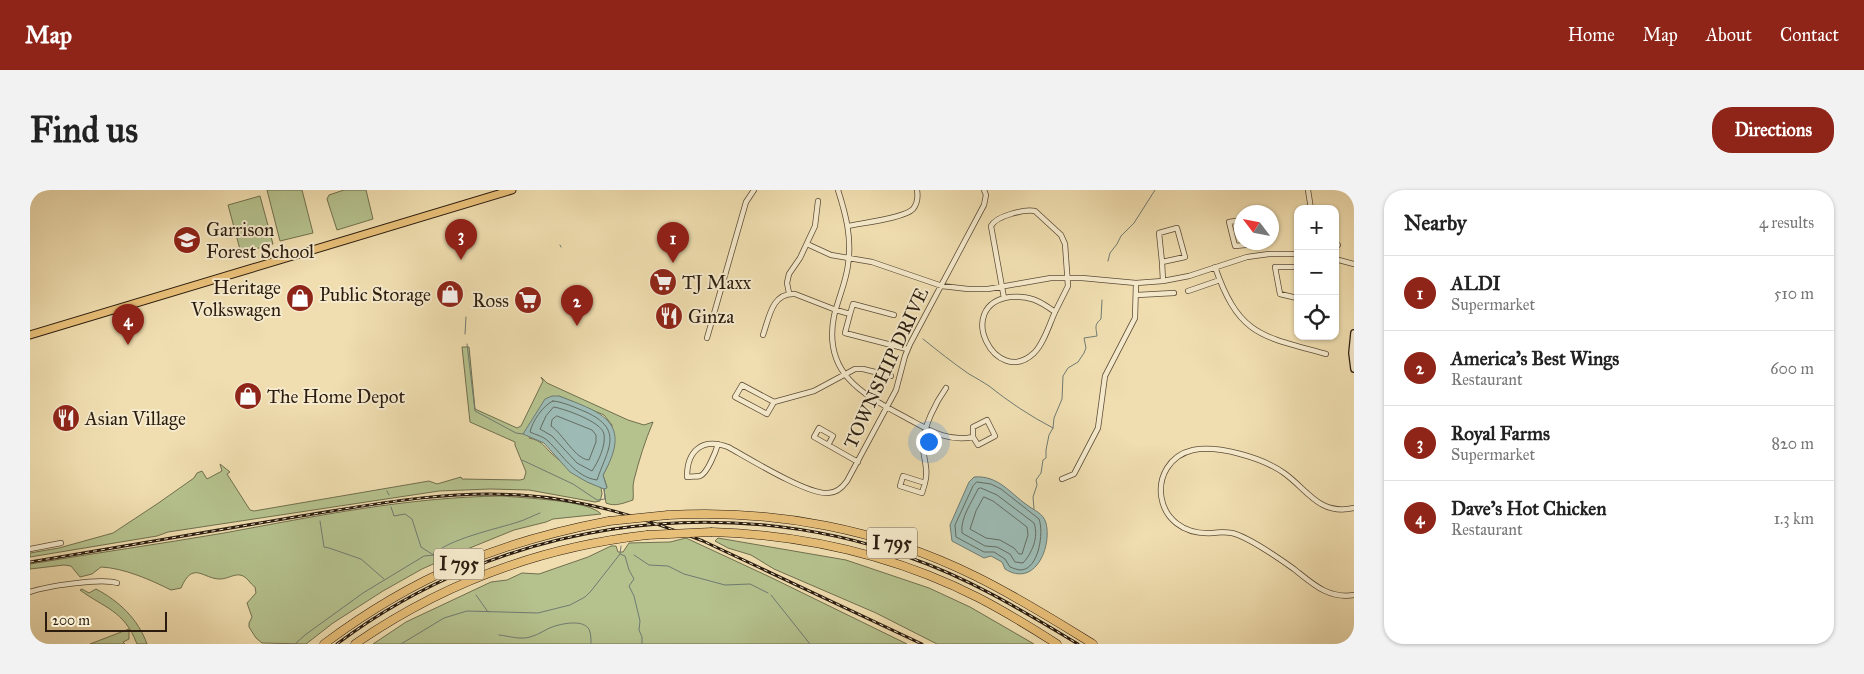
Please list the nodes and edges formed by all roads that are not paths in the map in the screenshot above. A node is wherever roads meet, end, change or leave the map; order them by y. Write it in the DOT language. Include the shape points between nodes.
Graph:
graph roads {
  1 [pos="512,190"];
  2 [pos="754,190"];
  3 [pos="838,190"];
  4 [pos="917,190"];
  5 [pos="984,190"];
  6 [pos="1308,190"];
  7 [pos="818,200"];
  8 [pos="1310,205"];
  9 [pos="1234,221"];
  10 [pos="848,226"];
  11 [pos="1234,242"];
  12 [pos="807,244"];
  13 [pos="1257,250"];
  14 [pos="1294,254"];
  15 [pos="1258,256"];
  16 [pos="849,257"];
  17 [pos="1339,260"];
  18 [pos="1162,262"];
  19 [pos="1354,264"];
  20 [pos="1215,267"];
  21 [pos="1294,267"];
  22 [pos="1068,277"];
  23 [pos="1220,280"];
  24 [pos="1164,281"];
  25 [pos="1136,283"];
  26 [pos="942,286"];
  27 [pos="1002,286"];
  28 [pos="1188,291"];
  29 [pos="789,293"];
  30 [pos="1174,293"];
  31 [pos="1137,295"];
  32 [pos="1294,297"];
  33 [pos="1004,298"];
  34 [pos="836,310"];
  35 [pos="1055,312"];
  36 [pos="850,314"];
  37 [pos="894,315"];
  38 [pos="1354,333"];
  39 [pos="30,335"];
  40 [pos="763,335"];
  41 [pos="708,338"];
  42 [pos="907,350"];
  43 [pos="1326,354"];
  44 [pos="1354,368"];
  45 [pos="844,374"];
  46 [pos="891,376"];
  47 [pos="946,388"];
  48 [pos="774,402"];
  49 [pos="887,407"];
  50 [pos="927,428"];
  51 [pos="973,437"];
  52 [pos="718,444"];
  53 [pos="828,445"];
  54 [pos="858,462"];
  55 [pos="1062,480"];
  56 [pos="925,483"];
  57 [pos="1354,508"];
  58 [pos="61,543"];
  59 [pos="30,549"];
  60 [pos="117,583"];
  61 [pos="30,592"];
  62 [pos="1354,595"];
  63 [pos="324,644"];
  64 [pos="355,644"];
  65 [pos="1057,644"];
  66 [pos="1093,644"];
  1 -- 39 [label="main road"];
  2 -- 41 [label="street" via="746,202"];
  3 -- 10 [label="street"];
  4 -- 10 [label="street" via="916,205 907,213"];
  5 -- 26 [label="street, TOWNSHIP DRIVE" via="984,205"];
  6 -- 8 [label="street"];
  7 -- 12 [label="street" via="815,226"];
  9 -- 11 [label="street" via="1229,222"];
  10 -- 16 [label="street"];
  12 -- 16 [label="street" via="831,255"];
  12 -- 29 [label="street" via="789,274"];
  13 -- 15 [label="street"];
  14 -- 15 [label="street"];
  15 -- 20 [label="street"];
  16 -- 26 [label="street" via="884,265"];
  16 -- 34 [label="street"];
  17 -- 19 [label="street"];
  18 -- 18 [label="street" via="1159,233 1177,228 1185,257"];
  18 -- 24 [label="street"];
  20 -- 23 [label="street"];
  20 -- 24 [label="street"];
  21 -- 32 [label="street" via="1275,267 1280,294"];
  22 -- 25 [label="street"];
  22 -- 27 [label="street"];
  22 -- 27 [label="street" via="1066,249 1061,235 1039,213 1030,210 998,218 991,226"];
  22 -- 35 [label="street" via="1067,290"];
  23 -- 28 [label="street"];
  23 -- 43 [label="street" via="1233,308 1257,332"];
  24 -- 25 [label="street"];
  25 -- 31 [label="street"];
  26 -- 27 [label="street" via="968,289"];
  26 -- 42 [label="street, TOWNSHIP DRIVE"];
  27 -- 33 [label="street"];
  29 -- 34 [label="street"];
  29 -- 40 [label="street" via="775,302"];
  30 -- 31 [label="street"];
  31 -- 55 [label="street" via="1134,324 1105,376 1098,428 1074,474"];
  33 -- 35 [label="street" via="1031,297"];
  33 -- 35 [label="street" via="988,308 983,324 989,348 1004,360 1019,360 1032,354"];
  34 -- 36 [label="street"];
  34 -- 45 [label="street" via="833,340"];
  36 -- 37 [label="street" via="853,304"];
  36 -- 42 [label="street" via="846,333"];
  38 -- 44 [label="main road"];
  42 -- 49 [label="street, TOWNSHIP DRIVE" via="898,384"];
  45 -- 46 [label="street" via="858,368"];
  45 -- 48 [label="street" via="814,391"];
  45 -- 49 [label="street" via="861,392"];
  47 -- 50 [label="street"];
  48 -- 48 [label="street" via="742,385 735,397 767,414"];
  49 -- 50 [label="street"];
  49 -- 54 [label="street, TOWNSHIP DRIVE"];
  50 -- 51 [label="street" via="952,438"];
  50 -- 56 [label="street" via="923,442 928,470"];
  51 -- 51 [label="street" via="973,427 987,420 995,436 978,445"];
  52 -- 52 [label="street" via="702,446 692,453 687,477 704,473"];
  52 -- 54 [label="street, TOWNSHIP DRIVE" via="805,488 822,493 841,488"];
  53 -- 54 [label="street"];
  56 -- 56 [label="street" via="903,476 900,486 922,493"];
  57 -- 62 [label="street" via="1338,510 1326,507 1313,500 1275,467 1244,455 1213,450 1192,450 1175,460 1165,472 1161,493 1168,516 1182,528 1197,533 1224,532 1239,536 1326,592"];
  58 -- 59 [label="street"];
  60 -- 61 [label="street" via="107,581 47,587"];
  63 -- 66 [label="highway, I 795, bridge" via="381,604 419,583 534,537 609,521 668,515 734,514 789,519 847,530 929,556 987,582"];
  64 -- 65 [label="highway, I 795, bridge" via="424,601 495,570 559,550 611,539 712,532 787,538 890,561 979,599"];
}
